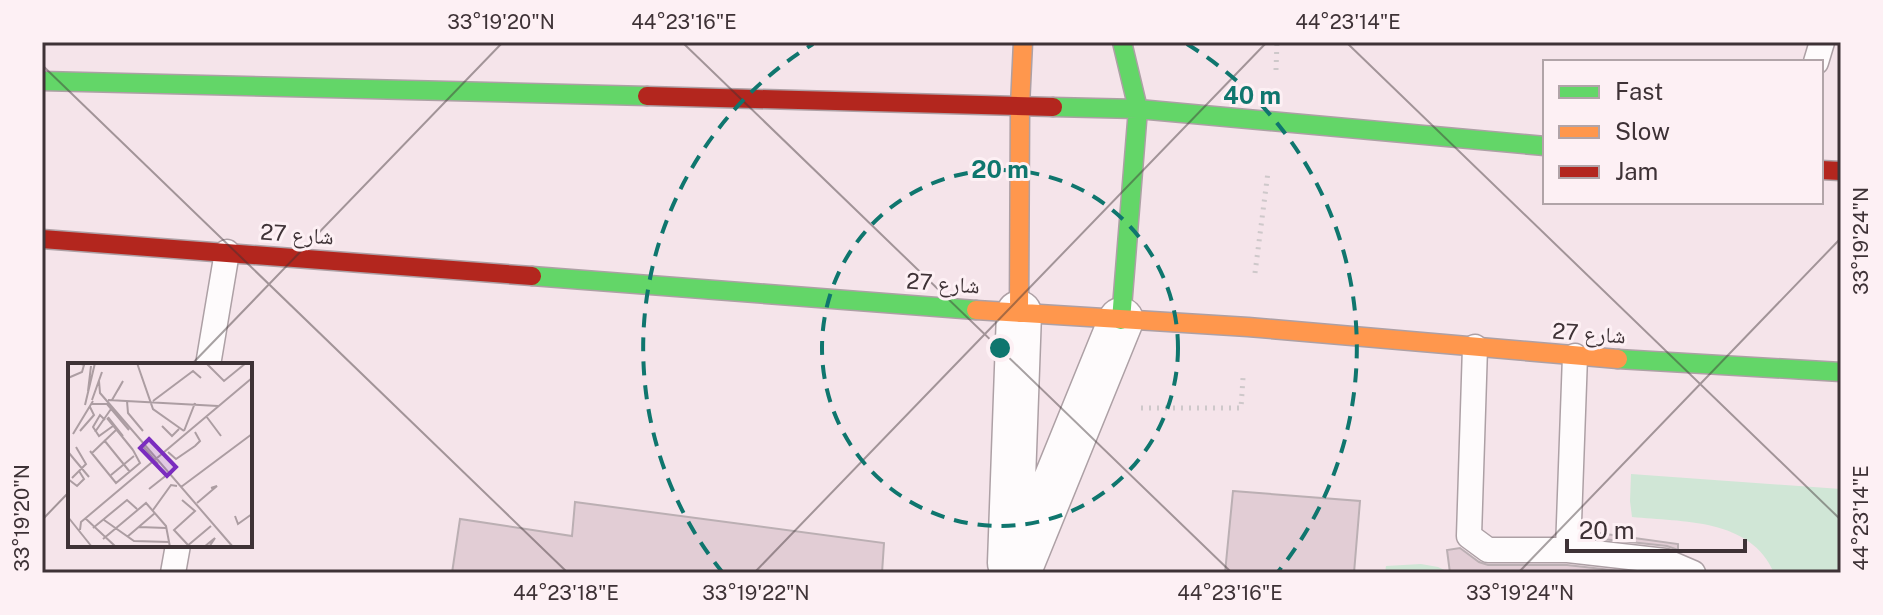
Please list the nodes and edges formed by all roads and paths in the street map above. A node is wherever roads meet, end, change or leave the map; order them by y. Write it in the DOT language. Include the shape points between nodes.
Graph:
graph roads {
  1 [pos="1023,42"];
  2 [pos="1122,42"];
  3 [pos="42,81"];
  4 [pos="1020,106"];
  5 [pos="1138,109"];
  6 [pos="1543,146"];
  7 [pos="42,239"];
  8 [pos="227,252"];
  9 [pos="1019,313"];
  10 [pos="1121,320"];
  11 [pos="1475,347"];
  12 [pos="1575,356"];
  13 [pos="208,363"];
  14 [pos="1841,372"];
  15 [pos="178,547"];
  16 [pos="1568,550"];
  17 [pos="173,573"];
  18 [pos="1010,573"];
  19 [pos="1018,573"];
  20 [pos="1693,573"];
  1 -- 4 [label="main road"];
  2 -- 5 [label="main road"];
  3 -- 4 [label="main road"];
  4 -- 5 [label="main road"];
  4 -- 9 [label="main road"];
  5 -- 6 [label="main road"];
  5 -- 10 [label="main road"];
  7 -- 8 [label="main road, شارع 27"];
  8 -- 9 [label="main road, شارع 27"];
  8 -- 13 [label="lane"];
  9 -- 10 [label="main road, شارع 27"];
  9 -- 18 [label="street"];
  10 -- 11 [label="main road, شارع 27"];
  10 -- 19 [label="street"];
  11 -- 12 [label="main road, شارع 27"];
  11 -- 16 [label="lane" via="1469,536 1488,550"];
  12 -- 14 [label="main road, شارع 27"];
  12 -- 16 [label="lane"];
  15 -- 17 [label="lane"];
  16 -- 20 [label="lane" via="1665,561"];
}
